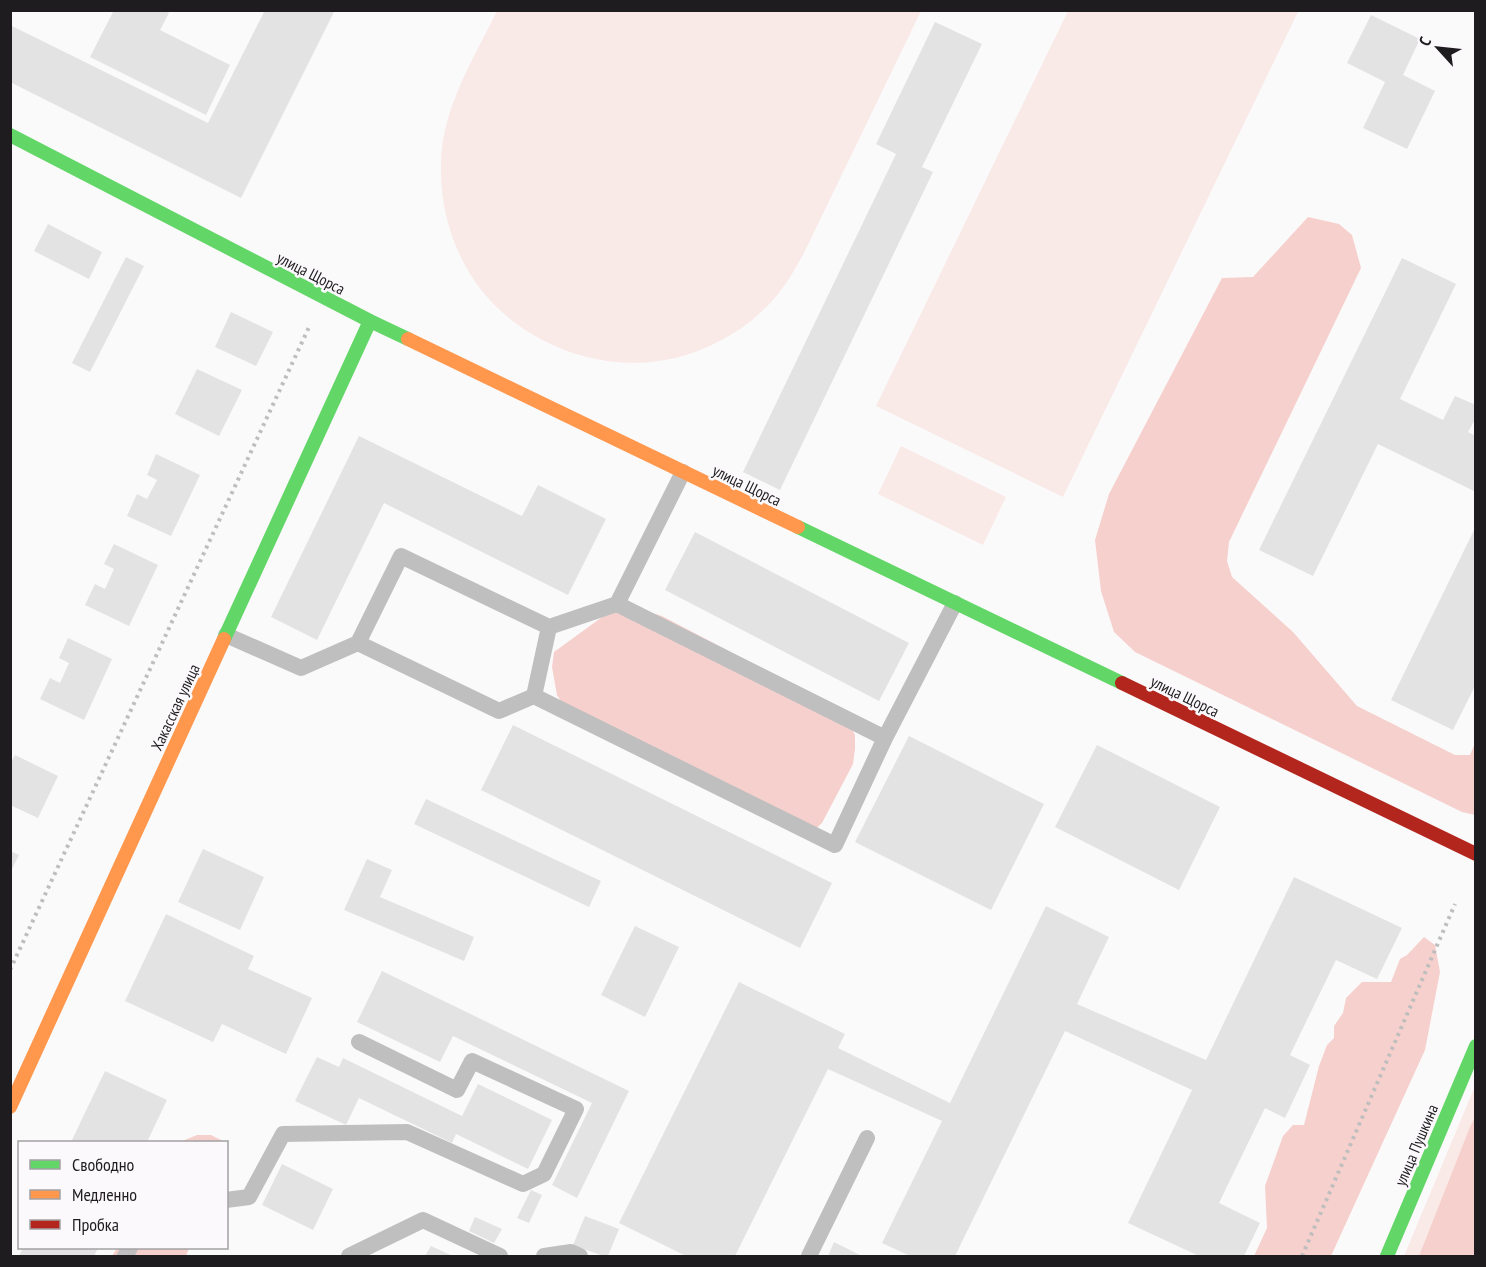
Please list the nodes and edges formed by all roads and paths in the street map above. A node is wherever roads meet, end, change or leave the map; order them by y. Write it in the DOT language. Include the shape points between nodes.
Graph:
graph roads {
  1 [pos="10,135"];
  2 [pos="370,321"];
  3 [pos="311,323"];
  4 [pos="683,472"];
  5 [pos="955,603"];
  6 [pos="617,604"];
  7 [pos="549,627"];
  8 [pos="226,635"];
  9 [pos="358,643"];
  10 [pos="534,696"];
  11 [pos="885,738"];
  12 [pos="1476,854"];
  13 [pos="1455,904"];
  14 [pos="10,970"];
  15 [pos="359,1042"];
  16 [pos="1476,1046"];
  17 [pos="10,1107"];
  18 [pos="867,1138"];
  19 [pos="228,1200"];
  20 [pos="349,1257"];
  21 [pos="500,1257"];
  22 [pos="544,1257"];
  23 [pos="580,1257"];
  24 [pos="810,1257"];
  25 [pos="1302,1257"];
  26 [pos="1387,1257"];
  1 -- 2 [label="street, улица Щорса"];
  2 -- 4 [label="street, улица Щорса"];
  2 -- 8 [label="street, Хакасская улица"];
  3 -- 14 [label="path"];
  4 -- 5 [label="street, улица Щорса"];
  4 -- 6 [label="lane"];
  5 -- 11 [label="lane"];
  5 -- 12 [label="street, улица Щорса"];
  6 -- 7 [label="lane"];
  6 -- 11 [label="lane"];
  7 -- 9 [label="lane" via="401,556"];
  7 -- 10 [label="lane"];
  8 -- 9 [label="lane" via="301,668"];
  8 -- 17 [label="street, Хакасская улица"];
  9 -- 10 [label="lane" via="499,711"];
  10 -- 11 [label="lane" via="835,845"];
  13 -- 25 [label="path"];
  15 -- 19 [label="lane" via="457,1090 472,1061 576,1109 544,1174 523,1184 407,1132 283,1134 249,1197"];
  16 -- 26 [label="street, улица Пушкина"];
  18 -- 24 [label="lane"];
  20 -- 21 [label="lane" via="423,1220"];
  22 -- 23 [label="lane" via="571,1252"];
}
